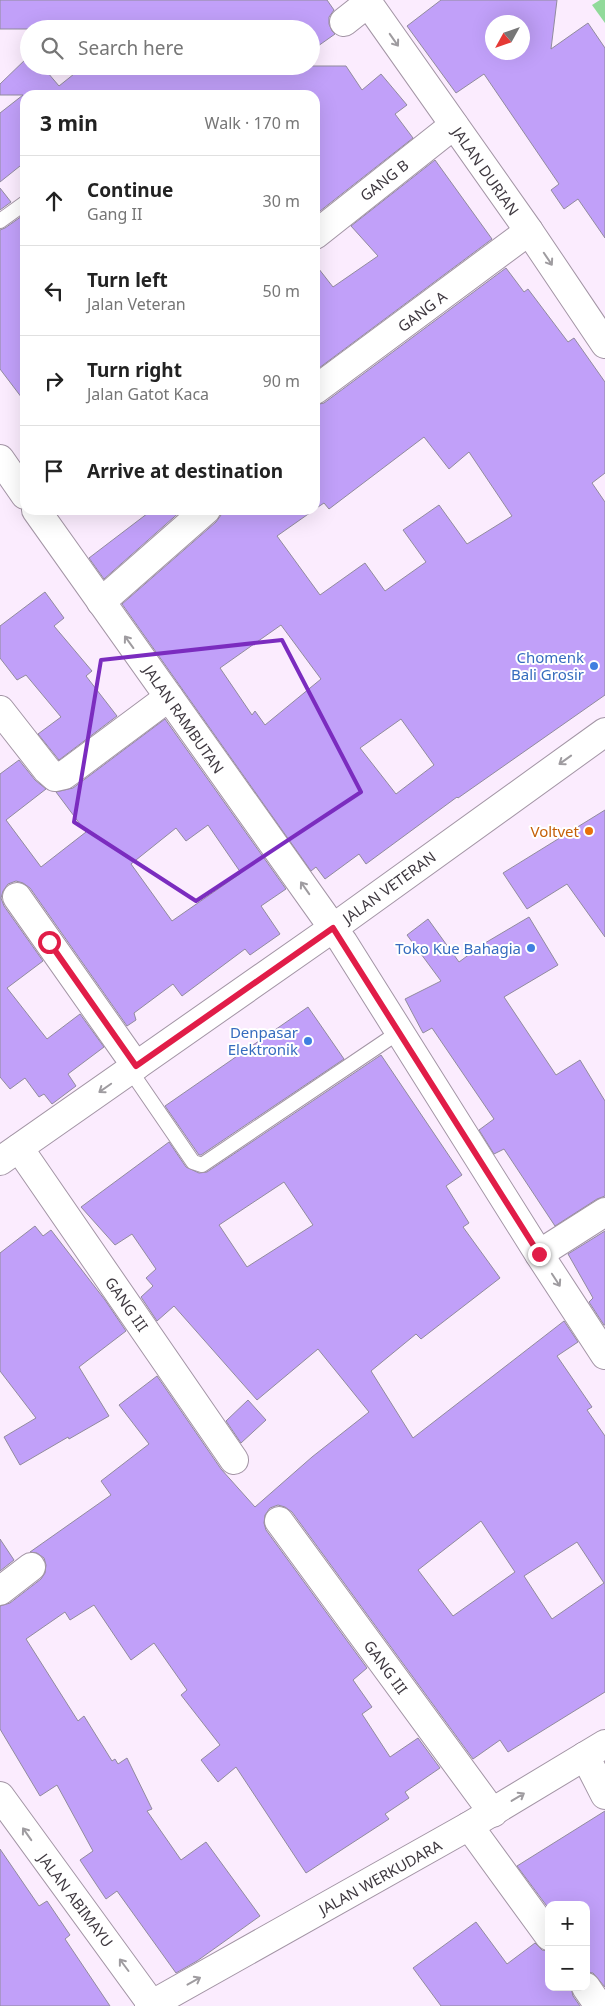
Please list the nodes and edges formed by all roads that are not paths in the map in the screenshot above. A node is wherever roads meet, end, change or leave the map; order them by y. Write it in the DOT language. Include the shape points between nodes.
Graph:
graph roads {
  1 [pos="367,2"];
  2 [pos="344,22"];
  3 [pos="454,125"];
  4 [pos="20,206"];
  5 [pos="0,221"];
  6 [pos="320,231"];
  7 [pos="529,231"];
  8 [pos="605,344"];
  9 [pos="320,386"];
  10 [pos="0,459"];
  11 [pos="20,488"];
  12 [pos="40,515"];
  13 [pos="200,515"];
  14 [pos="101,602"];
  15 [pos="169,697"];
  16 [pos="0,710"];
  17 [pos="605,732"];
  18 [pos="17,897"];
  19 [pos="333,928"];
  20 [pos="399,1032"];
  21 [pos="133,1068"];
  22 [pos="9,1154"];
  23 [pos="605,1212"];
  24 [pos="539,1254"];
  25 [pos="605,1355"];
  26 [pos="234,1460"];
  27 [pos="280,1521"];
  28 [pos="31,1567"];
  29 [pos="0,1590"];
  30 [pos="595,1750"];
  31 [pos="605,1795"];
  32 [pos="0,1796"];
  33 [pos="492,1812"];
  34 [pos="469,1826"];
  35 [pos="545,1930"];
  36 [pos="589,1991"];
  37 [pos="151,2005"];
  38 [pos="599,2006"];
  1 -- 2 [label="street"];
  1 -- 3 [label="street, JALAN DURIAN, one-way"];
  3 -- 6 [label="street, GANG B"];
  3 -- 7 [label="street, JALAN DURIAN"];
  4 -- 5 [label="lane"];
  7 -- 8 [label="street, JALAN DURIAN, one-way"];
  7 -- 9 [label="street, GANG A"];
  10 -- 11 [label="street"];
  12 -- 14 [label="street, JALAN RAMBUTAN"];
  13 -- 14 [label="street"];
  15 -- 14 [label="street, JALAN RAMBUTAN, one-way"];
  15 -- 16 [label="street" via="60,777 51,775"];
  19 -- 15 [label="street, JALAN RAMBUTAN, one-way"];
  17 -- 19 [label="street, JALAN VETERAN, one-way"];
  18 -- 21 [label="street"];
  19 -- 20 [label="street, JALAN RAMBUTAN"];
  19 -- 21 [label="street, JALAN VETERAN"];
  20 -- 21 [label="lane" via="202,1165 193,1162"];
  20 -- 24 [label="street, JALAN RAMBUTAN"];
  21 -- 22 [label="street, JALAN VETERAN, one-way"];
  22 -- 26 [label="street, GANG III"];
  23 -- 24 [label="street"];
  24 -- 25 [label="street, JALAN RAMBUTAN, one-way"];
  27 -- 33 [label="street, GANG III"];
  28 -- 29 [label="street"];
  30 -- 31 [label="street"];
  33 -- 30 [label="street, JALAN WERKUDARA, one-way"];
  37 -- 32 [label="street, JALAN ABIMAYU, one-way"];
  33 -- 34 [label="street, JALAN WERKUDARA"];
  34 -- 35 [label="street"];
  37 -- 34 [label="street, JALAN WERKUDARA, one-way"];
  36 -- 38 [label="street"];
}
